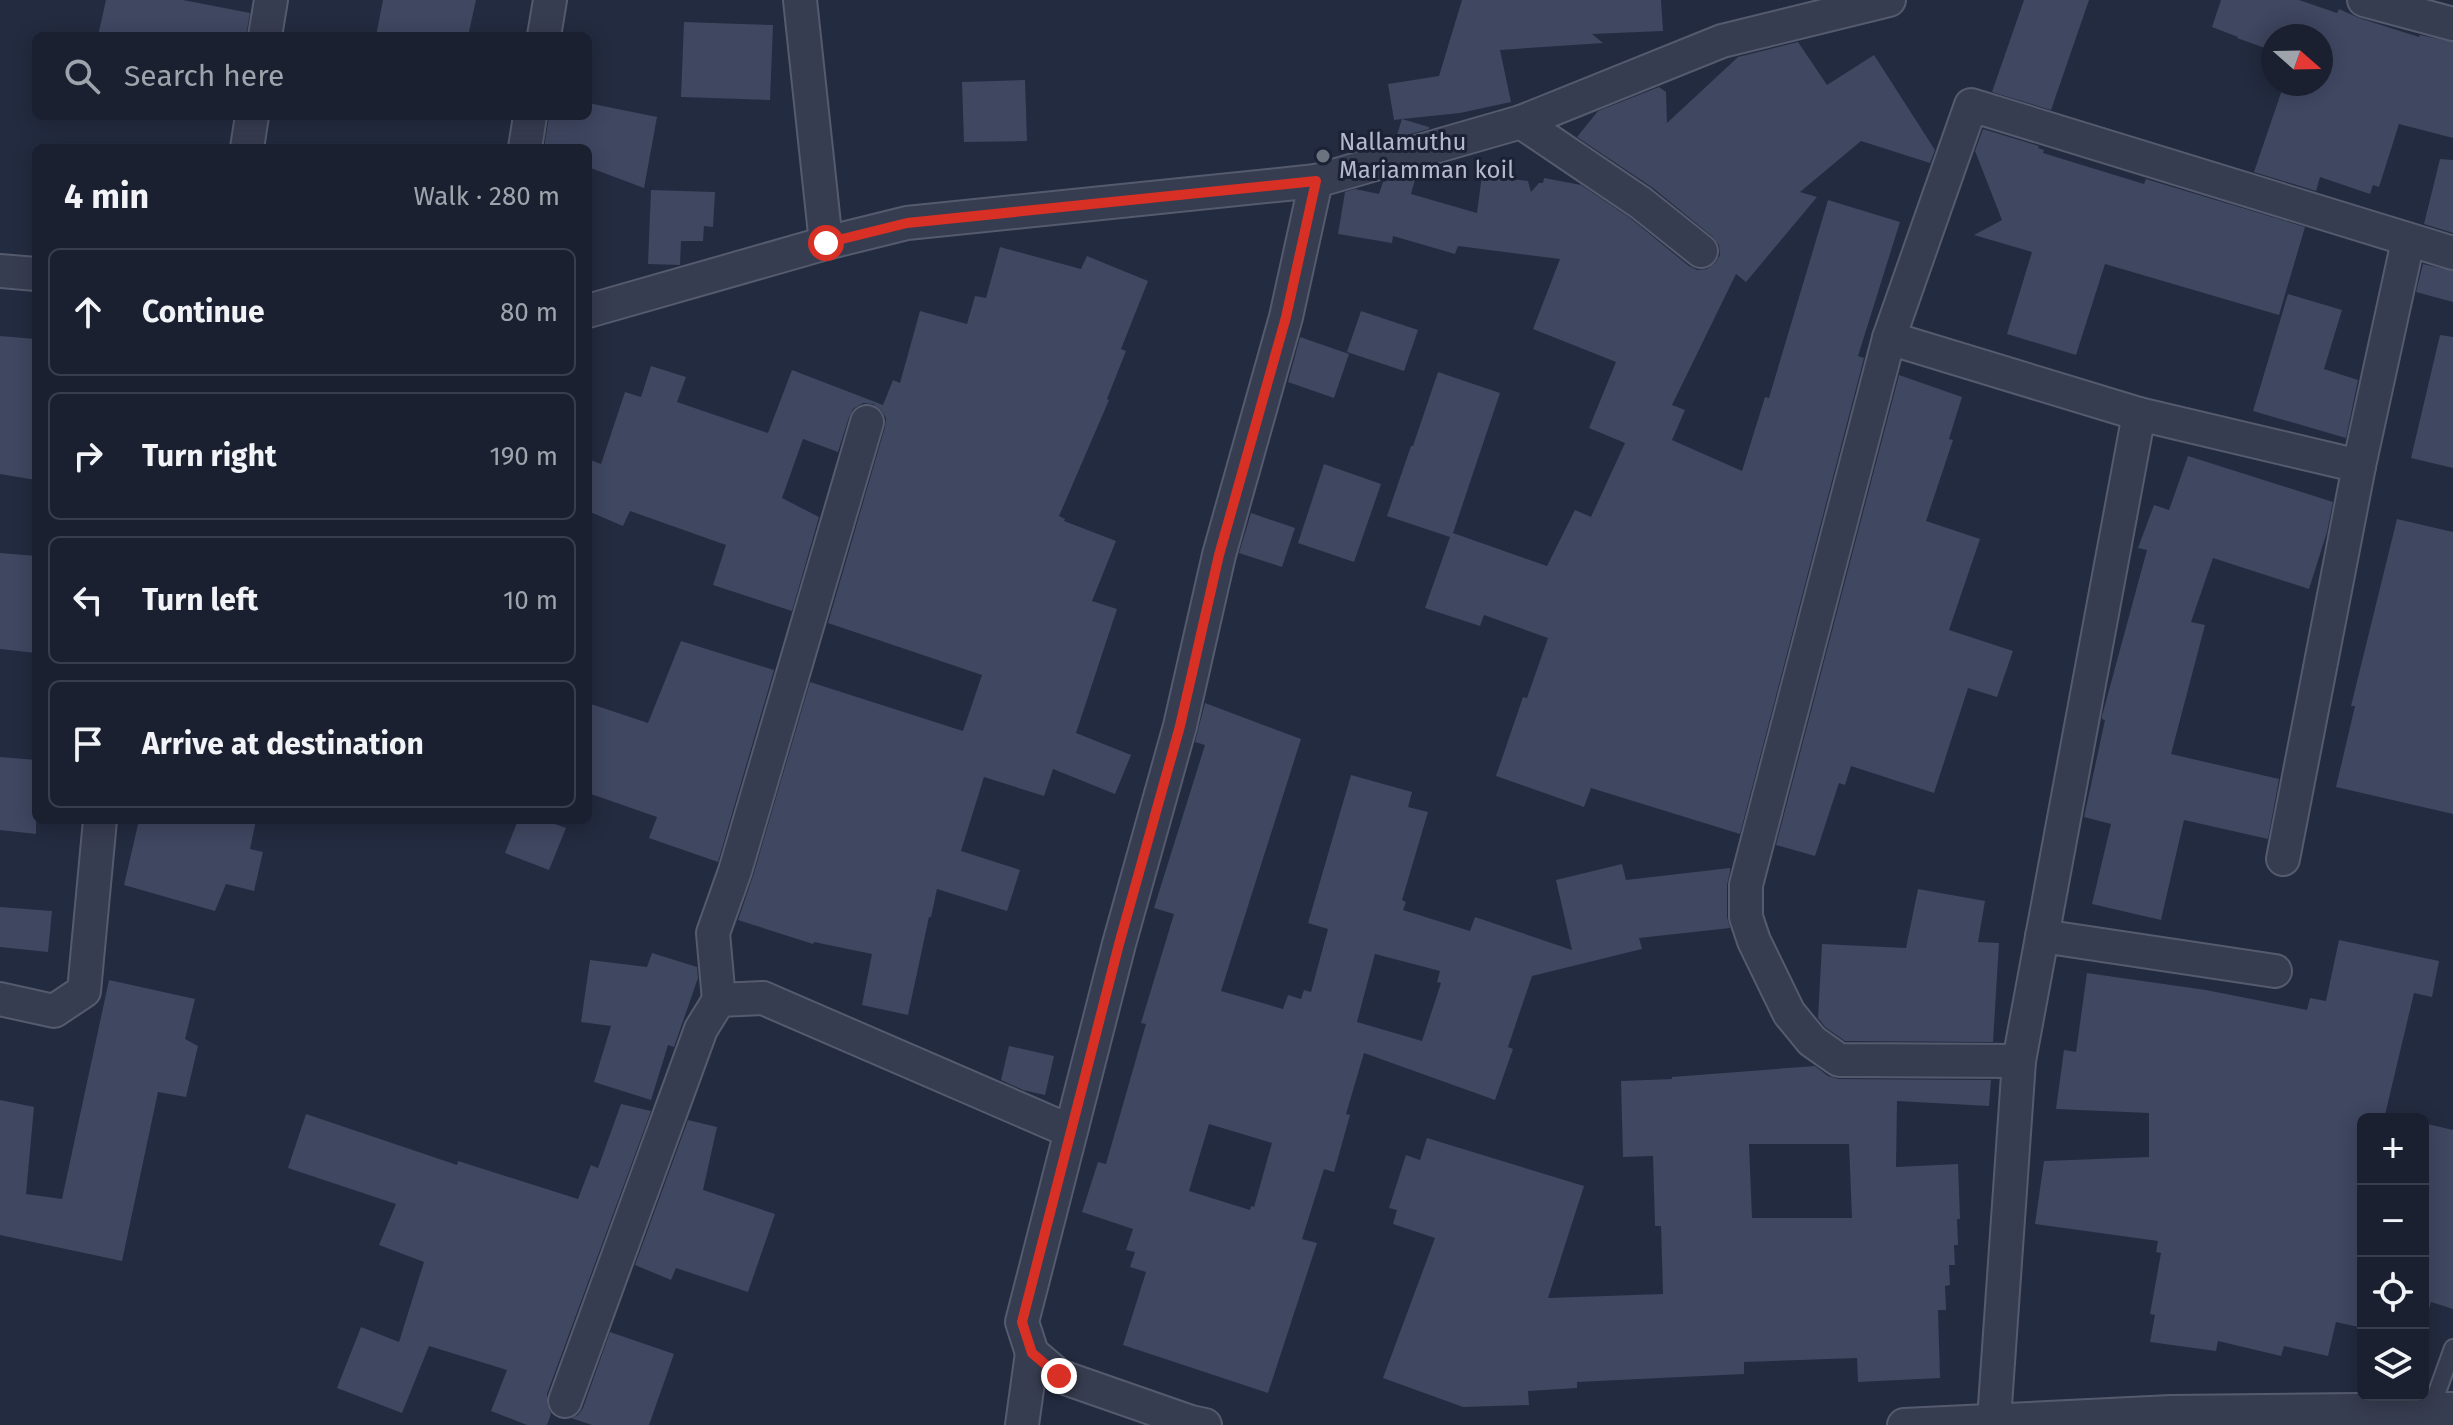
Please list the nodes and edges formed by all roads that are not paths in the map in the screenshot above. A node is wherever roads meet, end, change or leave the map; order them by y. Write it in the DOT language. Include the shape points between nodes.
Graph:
graph roads {
  1 [pos="271,0"];
  2 [pos="550,0"];
  3 [pos="800,0"];
  4 [pos="1889,0"];
  5 [pos="2364,0"];
  6 [pos="2453,24"];
  7 [pos="266,32"];
  8 [pos="545,32"];
  9 [pos="251,120"];
  10 [pos="529,120"];
  11 [pos="1521,122"];
  12 [pos="248,144"];
  13 [pos="526,144"];
  14 [pos="1316,181"];
  15 [pos="2408,241"];
  16 [pos="826,243"];
  17 [pos="1701,251"];
  18 [pos="2453,253"];
  19 [pos="0,271"];
  20 [pos="32,274"];
  21 [pos="592,310"];
  22 [pos="1889,338"];
  23 [pos="2139,414"];
  24 [pos="867,422"];
  25 [pos="2359,466"];
  26 [pos="100,824"];
  27 [pos="2283,859"];
  28 [pos="2042,936"];
  29 [pos="2275,971"];
  30 [pos="0,999"];
  31 [pos="719,1000"];
  32 [pos="2019,1061"];
  33 [pos="1070,1131"];
  34 [pos="2453,1348"];
  35 [pos="1032,1353"];
  36 [pos="565,1401"];
  37 [pos="2442,1409"];
  38 [pos="1994,1420"];
  39 [pos="1022,1425"];
  40 [pos="1205,1425"];
  41 [pos="1904,1425"];
  1 -- 7 [label="street"];
  2 -- 8 [label="street"];
  3 -- 16 [label="street"];
  4 -- 11 [label="street" via="1722,41"];
  5 -- 6 [label="street"];
  9 -- 12 [label="street"];
  10 -- 13 [label="street"];
  11 -- 14 [label="street"];
  11 -- 17 [label="street" via="1641,203"];
  14 -- 16 [label="street" via="907,223"];
  14 -- 33 [label="street" via="1286,317"];
  15 -- 18 [label="street"];
  15 -- 22 [label="street" via="1971,105"];
  15 -- 25 [label="street"];
  16 -- 21 [label="street"];
  19 -- 20 [label="street"];
  22 -- 23 [label="street"];
  22 -- 32 [label="street" via="1746,885 1746,917 1789,1013 1812,1041 1839,1060"];
  23 -- 25 [label="street"];
  23 -- 28 [label="street"];
  24 -- 31 [label="street" via="713,933"];
  25 -- 27 [label="street"];
  26 -- 30 [label="street" via="84,991 54,1011"];
  28 -- 29 [label="street"];
  28 -- 32 [label="street"];
  31 -- 33 [label="street" via="763,998"];
  31 -- 36 [label="street" via="701,1029"];
  32 -- 38 [label="street"];
  33 -- 35 [label="street" via="1022,1322"];
  34 -- 37 [label="lane"];
  35 -- 39 [label="street"];
  35 -- 40 [label="street" via="1059,1376"];
  37 -- 38 [label="street"];
  38 -- 41 [label="street"];
}
